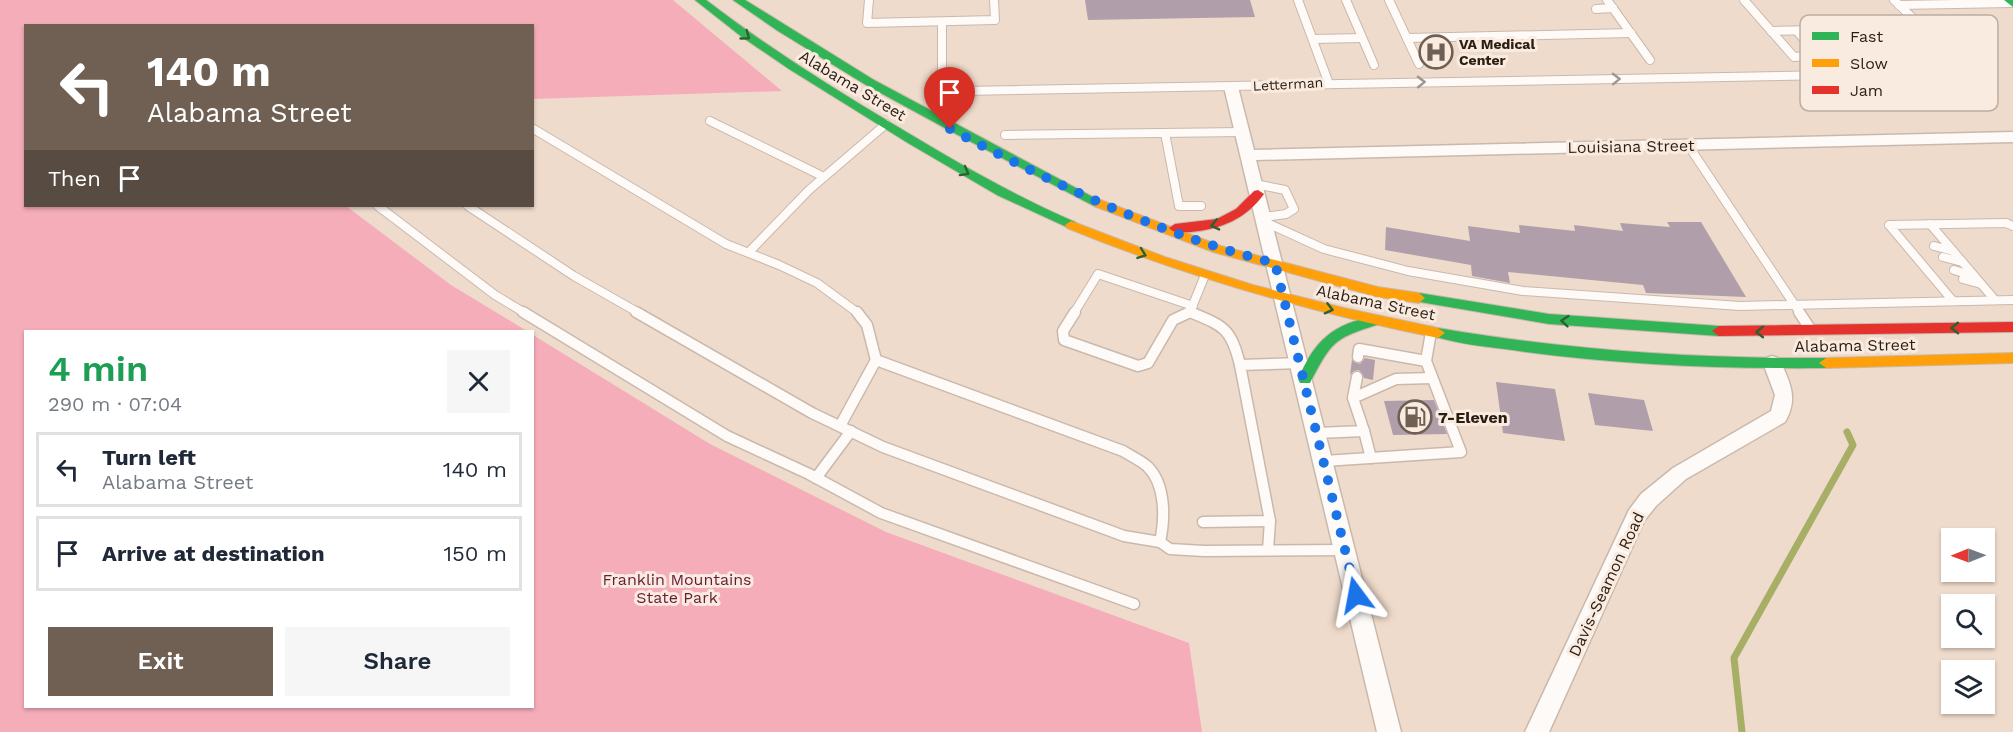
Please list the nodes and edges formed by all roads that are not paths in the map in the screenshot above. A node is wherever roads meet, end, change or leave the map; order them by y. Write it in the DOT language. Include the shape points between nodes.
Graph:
graph roads {
  1 [pos="700,0"];
  2 [pos="738,0"];
  3 [pos="869,0"];
  4 [pos="994,0"];
  5 [pos="1298,0"];
  6 [pos="1346,0"];
  7 [pos="1389,0"];
  8 [pos="1607,0"];
  9 [pos="1744,0"];
  10 [pos="1896,2"];
  11 [pos="2011,2"];
  12 [pos="1613,8"];
  13 [pos="1596,9"];
  14 [pos="1910,15"];
  15 [pos="942,22"];
  16 [pos="1797,30"];
  17 [pos="1771,31"];
  18 [pos="1631,33"];
  19 [pos="1800,34"];
  20 [pos="1362,38"];
  21 [pos="1407,38"];
  22 [pos="1313,39"];
  23 [pos="1800,57"];
  24 [pos="1650,60"];
  25 [pos="1419,64"];
  26 [pos="1374,65"];
  27 [pos="1800,75"];
  28 [pos="1329,84"];
  29 [pos="1231,87"];
  30 [pos="710,121"];
  31 [pos="886,124"];
  32 [pos="534,129"];
  33 [pos="1242,132"];
  34 [pos="1165,133"];
  35 [pos="1005,135"];
  36 [pos="2013,137"];
  37 [pos="1688,145"];
  38 [pos="1248,155"];
  39 [pos="824,177"];
  40 [pos="1257,189"];
  41 [pos="1201,206"];
  42 [pos="379,207"];
  43 [pos="470,207"];
  44 [pos="1264,219"];
  45 [pos="1930,224"];
  46 [pos="2013,226"];
  47 [pos="1159,228"];
  48 [pos="1910,245"];
  49 [pos="1934,246"];
  50 [pos="1953,251"];
  51 [pos="750,252"];
  52 [pos="1921,252"];
  53 [pos="1943,257"];
  54 [pos="1962,262"];
  55 [pos="1275,263"];
  56 [pos="1930,268"];
  57 [pos="1954,270"];
  58 [pos="1940,274"];
  59 [pos="1204,275"];
  60 [pos="1974,276"];
  61 [pos="1963,279"];
  62 [pos="1981,284"];
  63 [pos="1284,298"];
  64 [pos="1995,300"];
  65 [pos="2013,300"];
  66 [pos="1953,301"];
  67 [pos="1794,306"];
  68 [pos="1191,309"];
  69 [pos="1377,321"];
  70 [pos="2013,327"];
  71 [pos="1431,332"];
  72 [pos="1812,332"];
  73 [pos="1358,357"];
  74 [pos="2013,358"];
  75 [pos="876,360"];
  76 [pos="1426,361"];
  77 [pos="1772,363"];
  78 [pos="1240,365"];
  79 [pos="1303,371"];
  80 [pos="1357,377"];
  81 [pos="1432,378"];
  82 [pos="1353,398"];
  83 [pos="840,426"];
  84 [pos="851,431"];
  85 [pos="1364,431"];
  86 [pos="1317,433"];
  87 [pos="1371,458"];
  88 [pos="1324,461"];
  89 [pos="816,478"];
  90 [pos="1270,521"];
  91 [pos="1203,522"];
  92 [pos="1160,542"];
  93 [pos="1268,550"];
  94 [pos="1345,550"];
  95 [pos="1134,604"];
  96 [pos="1389,732"];
  97 [pos="1537,732"];
  1 -- 31 [label="main road, Alabama Street, one-way" via="757,44"];
  2 -- 47 [label="main road, Alabama Street" via="813,51 950,129 1042,177"];
  3 -- 15 [label="lane" via="867,23"];
  4 -- 15 [label="lane" via="995,21"];
  5 -- 22 [label="lane, Letterman"];
  6 -- 20 [label="lane"];
  7 -- 21 [label="lane"];
  8 -- 12 [label="lane"];
  9 -- 17 [label="lane"];
  10 -- 11 [label="lane"];
  10 -- 14 [label="lane"];
  12 -- 13 [label="lane"];
  12 -- 18 [label="lane"];
  15 -- 29 [label="lane, Letterman" via="942,79 948,88 963,91"];
  16 -- 17 [label="lane"];
  16 -- 19 [label="lane"];
  17 -- 23 [label="lane" via="1794,57"];
  18 -- 21 [label="lane"];
  18 -- 24 [label="lane"];
  20 -- 22 [label="lane"];
  20 -- 26 [label="lane"];
  21 -- 25 [label="lane"];
  22 -- 28 [label="lane, Letterman"];
  28 -- 27 [label="lane, one-way"];
  28 -- 29 [label="lane, Letterman"];
  29 -- 33 [label="street"];
  30 -- 39 [label="lane"];
  31 -- 39 [label="lane"];
  31 -- 59 [label="main road, Alabama Street, one-way" via="958,168 1058,220"];
  32 -- 51 [label="lane" via="726,244"];
  33 -- 34 [label="lane"];
  33 -- 38 [label="street"];
  34 -- 35 [label="lane"];
  34 -- 41 [label="lane" via="1179,206"];
  36 -- 37 [label="street, Louisiana Street"];
  37 -- 38 [label="street, Louisiana Street"];
  37 -- 67 [label="lane"];
  38 -- 40 [label="street"];
  39 -- 51 [label="lane"];
  40 -- 44 [label="street"];
  40 -- 44 [label="lane" via="1285,190 1294,209"];
  40 -- 47 [label="main road, one-way" via="1249,208 1229,222 1203,228"];
  42 -- 89 [label="lane" via="495,294 626,376 727,436"];
  43 -- 83 [label="lane" via="584,282 735,371"];
  44 -- 55 [label="street"];
  44 -- 67 [label="lane" via="1324,249 1408,271 1523,291 1668,303"];
  45 -- 46 [label="lane"];
  45 -- 48 [label="lane" via="1889,225"];
  45 -- 50 [label="lane"];
  47 -- 55 [label="main road, Alabama Street" via="1217,249"];
  48 -- 52 [label="lane"];
  48 -- 56 [label="lane" via="1919,261"];
  49 -- 50 [label="lane"];
  50 -- 54 [label="lane"];
  51 -- 75 [label="lane" via="838,297 862,318"];
  53 -- 54 [label="lane"];
  54 -- 60 [label="lane"];
  55 -- 63 [label="street"];
  72 -- 55 [label="main road, Alabama Street, one-way" via="1709,331 1528,317 1378,292"];
  56 -- 58 [label="lane"];
  56 -- 66 [label="lane"];
  57 -- 60 [label="lane"];
  59 -- 63 [label="main road, Alabama Street"];
  59 -- 68 [label="lane"];
  60 -- 62 [label="lane"];
  61 -- 62 [label="lane"];
  62 -- 64 [label="lane"];
  63 -- 69 [label="main road, Alabama Street, one-way"];
  63 -- 79 [label="street"];
  64 -- 65 [label="lane"];
  64 -- 66 [label="lane"];
  66 -- 67 [label="lane"];
  67 -- 72 [label="lane"];
  68 -- 68 [label="lane" via="1173,320 1148,363 1138,366 1065,340 1063,331 1098,274"];
  68 -- 78 [label="lane" via="1229,331"];
  69 -- 71 [label="main road, Alabama Street"];
  69 -- 79 [label="main road" via="1347,327 1332,335"];
  70 -- 72 [label="main road, Alabama Street, one-way"];
  71 -- 76 [label="lane"];
  71 -- 77 [label="main road, Alabama Street" via="1591,354"];
  73 -- 76 [label="lane" via="1359,349"];
  74 -- 77 [label="main road, Alabama Street"];
  75 -- 83 [label="lane"];
  75 -- 92 [label="lane" via="1123,451 1148,466 1158,484 1165,527"];
  76 -- 81 [label="lane"];
  77 -- 97 [label="street, Davis-Seamon Road" via="1785,395 1782,412 1770,423 1670,480 1644,504"];
  78 -- 79 [label="lane"];
  78 -- 90 [label="lane"];
  79 -- 86 [label="street"];
  80 -- 82 [label="lane"];
  81 -- 82 [label="lane" via="1396,379"];
  81 -- 87 [label="lane" via="1461,452"];
  82 -- 85 [label="lane"];
  83 -- 84 [label="lane"];
  84 -- 89 [label="lane"];
  84 -- 92 [label="lane" via="882,447 1124,536"];
  85 -- 86 [label="lane"];
  85 -- 87 [label="lane"];
  86 -- 88 [label="street"];
  87 -- 88 [label="lane"];
  88 -- 94 [label="street"];
  89 -- 95 [label="lane" via="881,513"];
  90 -- 91 [label="lane"];
  90 -- 93 [label="lane"];
  92 -- 93 [label="lane" via="1170,549"];
  93 -- 94 [label="lane"];
  94 -- 96 [label="street"];
}
